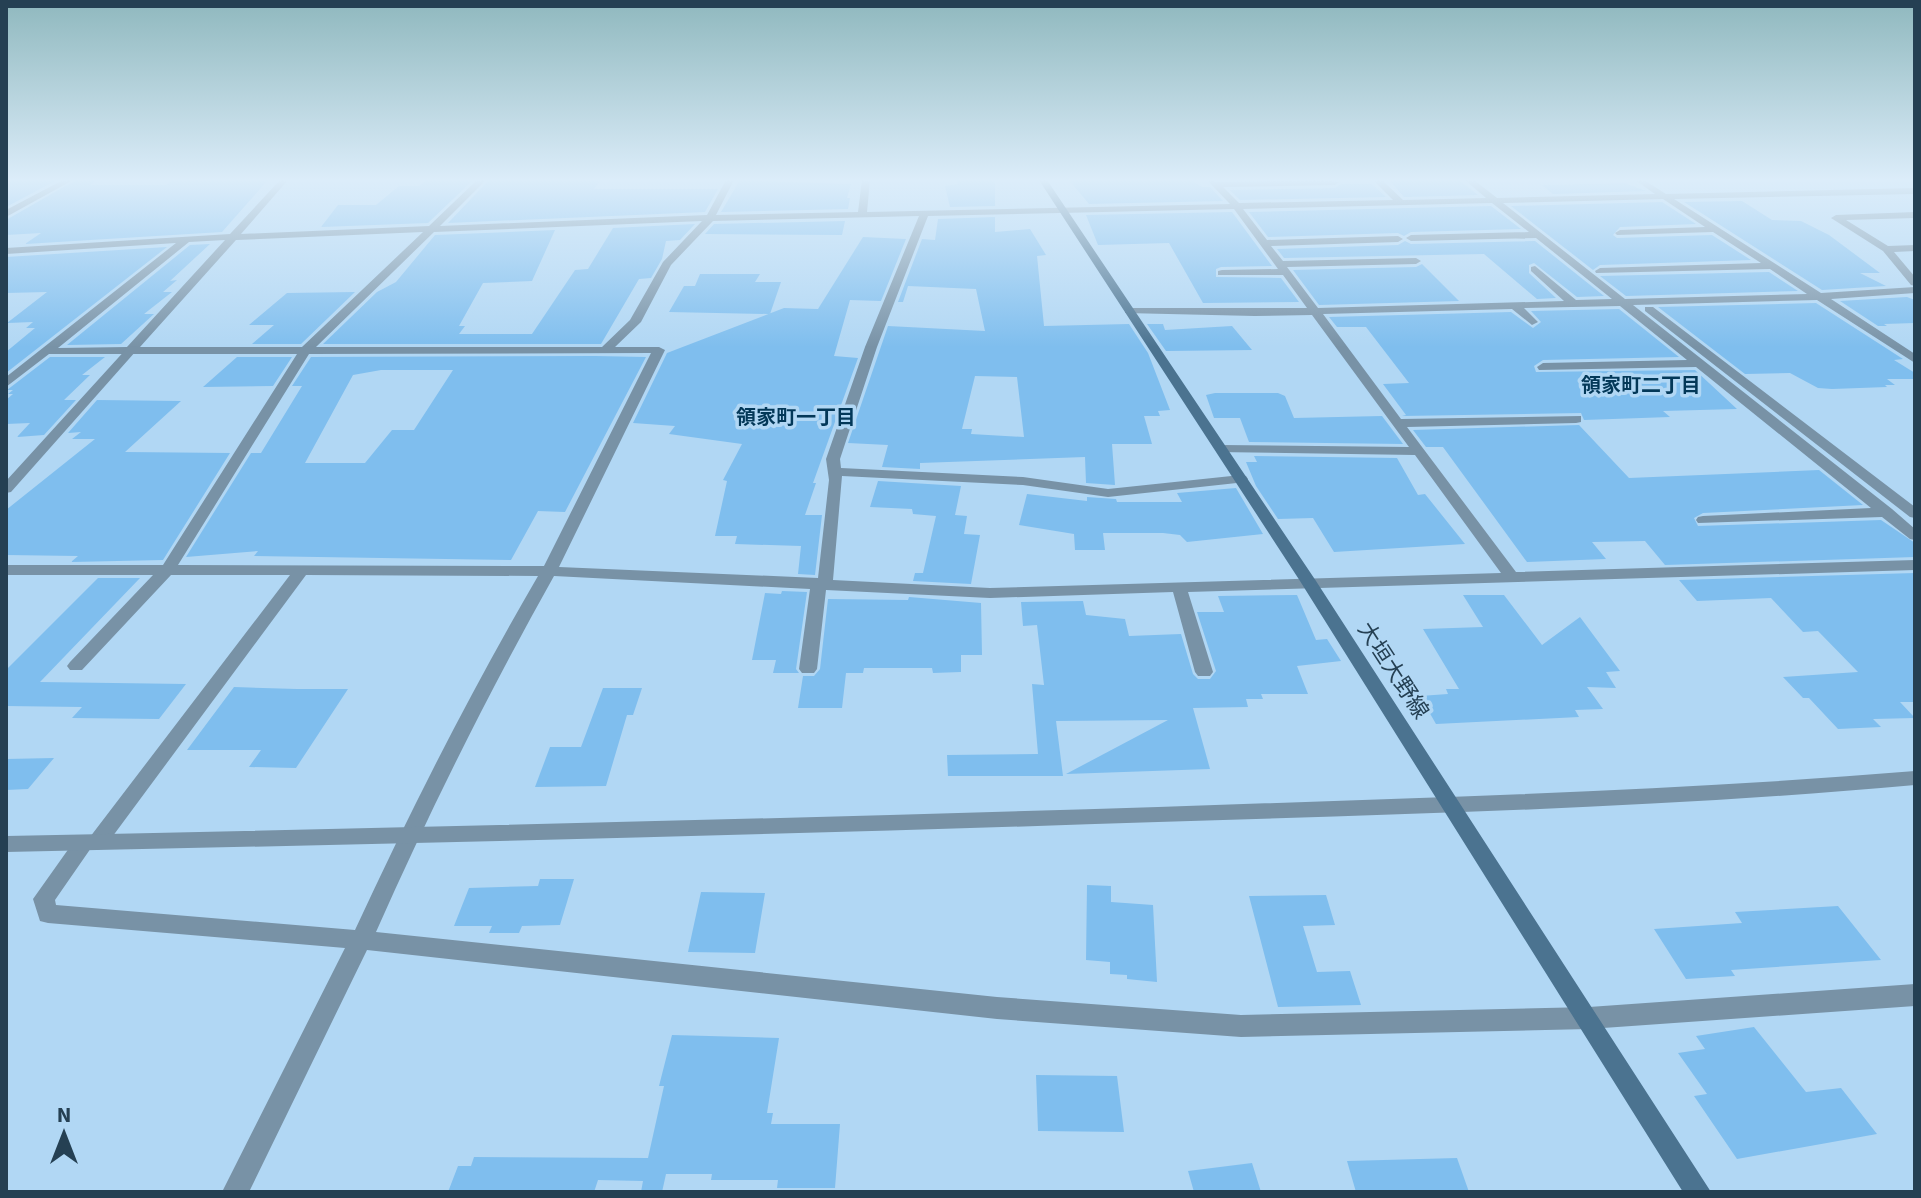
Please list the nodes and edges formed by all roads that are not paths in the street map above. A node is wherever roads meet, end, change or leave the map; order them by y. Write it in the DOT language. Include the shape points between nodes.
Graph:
graph roads {
  1 [pos="265,236"];
  2 [pos="425,236"];
  3 [pos="693,236"];
  4 [pos="916,236"];
  5 [pos="1078,236"];
  6 [pos="1259,236"];
  7 [pos="1500,236"];
  8 [pos="1539,236"];
  9 [pos="1556,236"];
  10 [pos="1727,236"];
  11 [pos="1865,236"];
  12 [pos="234,237"];
  13 [pos="1411,238"];
  14 [pos="1398,239"];
  15 [pos="185,240"];
  16 [pos="1264,243"];
  17 [pos="1915,248"];
  18 [pos="1886,249"];
  19 [pos="6,251"];
  20 [pos="1416,261"];
  21 [pos="1773,266"];
  22 [pos="1282,268"];
  23 [pos="1535,269"];
  24 [pos="1600,271"];
  25 [pos="1222,273"];
  26 [pos="1914,279"];
  27 [pos="1915,290"];
  28 [pos="1820,297"];
  29 [pos="1623,302"];
  30 [pos="1640,302"];
  31 [pos="1574,304"];
  32 [pos="1514,305"];
  33 [pos="1129,311"];
  34 [pos="1314,311"];
  35 [pos="1532,322"];
  36 [pos="132,349"];
  37 [pos="606,349"];
  38 [pos="307,350"];
  39 [pos="47,351"];
  40 [pos="1915,359"];
  41 [pos="1700,363"];
  42 [pos="26,367"];
  43 [pos="1546,367"];
  44 [pos="6,368"];
  45 [pos="6,383"];
  46 [pos="1576,419"];
  47 [pos="1397,423"];
  48 [pos="1221,449"];
  49 [pos="1418,451"];
  50 [pos="835,472"];
  51 [pos="1241,479"];
  52 [pos="6,489"];
  53 [pos="1887,512"];
  54 [pos="1915,514"];
  55 [pos="1703,520"];
  56 [pos="1915,536"];
  57 [pos="1915,565"];
  58 [pos="169,568"];
  59 [pos="303,569"];
  60 [pos="6,570"];
  61 [pos="549,571"];
  62 [pos="1512,577"];
  63 [pos="1308,581"];
  64 [pos="822,583"];
  65 [pos="1179,587"];
  66 [pos="76,666"];
  67 [pos="808,669"];
  68 [pos="1204,672"];
  69 [pos="1915,778"];
  70 [pos="1451,804"];
  71 [pos="409,834"];
  72 [pos="91,843"];
  73 [pos="6,844"];
  74 [pos="361,940"];
  75 [pos="1915,995"];
  76 [pos="1589,1018"];
  77 [pos="235,1192"];
  78 [pos="1698,1192"];
  1 -- 12 [label="street"];
  2 -- 38 [label="street"];
  3 -- 37 [label="street" via="667,264 635,322"];
  4 -- 50 [label="street" via="846,420 833,459"];
  5 -- 33 [label="main road, 大垣大野線"];
  6 -- 16 [label="street"];
  7 -- 13 [label="street"];
  8 -- 29 [label="street"];
  9 -- 24 [label="street"];
  10 -- 21 [label="street"];
  11 -- 18 [label="street"];
  12 -- 15 [label="street"];
  12 -- 36 [label="street"];
  14 -- 16 [label="street"];
  15 -- 19 [label="street"];
  15 -- 39 [label="street"];
  16 -- 22 [label="street"];
  17 -- 18 [label="street"];
  18 -- 26 [label="street"];
  20 -- 22 [label="street"];
  21 -- 24 [label="street"];
  21 -- 28 [label="street"];
  22 -- 25 [label="street"];
  22 -- 34 [label="street"];
  23 -- 31 [label="street"];
  24 -- 30 [label="street"];
  27 -- 28 [label="street"];
  28 -- 30 [label="street"];
  28 -- 40 [label="street"];
  29 -- 30 [label="street"];
  29 -- 31 [label="street"];
  29 -- 41 [label="street"];
  30 -- 54 [label="street"];
  31 -- 32 [label="street"];
  32 -- 34 [label="street"];
  32 -- 35 [label="street"];
  33 -- 34 [label="street"];
  33 -- 48 [label="main road, 大垣大野線"];
  34 -- 47 [label="street"];
  36 -- 38 [label="street"];
  36 -- 39 [label="street"];
  36 -- 52 [label="street"];
  37 -- 38 [label="street"];
  37 -- 61 [label="street" via="659,350"];
  38 -- 58 [label="street"];
  39 -- 42 [label="street"];
  41 -- 43 [label="street"];
  41 -- 53 [label="street"];
  42 -- 44 [label="street"];
  42 -- 45 [label="street"];
  46 -- 47 [label="street"];
  47 -- 49 [label="street"];
  48 -- 49 [label="street"];
  48 -- 51 [label="main road, 大垣大野線"];
  49 -- 62 [label="street"];
  50 -- 51 [label="street" via="1023,481 1108,493"];
  50 -- 64 [label="street"];
  51 -- 63 [label="main road, 大垣大野線"];
  53 -- 55 [label="street"];
  53 -- 56 [label="street"];
  57 -- 62 [label="street"];
  58 -- 59 [label="street"];
  58 -- 60 [label="street"];
  58 -- 66 [label="street"];
  59 -- 61 [label="street"];
  59 -- 72 [label="street"];
  61 -- 64 [label="street"];
  61 -- 71 [label="street"];
  62 -- 63 [label="street"];
  63 -- 65 [label="street"];
  63 -- 70 [label="main road, 大垣大野線"];
  64 -- 65 [label="street" via="990,593"];
  64 -- 67 [label="street"];
  65 -- 68 [label="street"];
  69 -- 70 [label="street"];
  70 -- 71 [label="street"];
  70 -- 76 [label="main road, 大垣大野線"];
  71 -- 72 [label="street"];
  71 -- 74 [label="street"];
  72 -- 73 [label="street"];
  72 -- 74 [label="street" via="44,899 48,914"];
  74 -- 76 [label="street" via="997,1008 1241,1026"];
  74 -- 77 [label="street"];
  75 -- 76 [label="street"];
  76 -- 78 [label="main road, 大垣大野線"];
}
